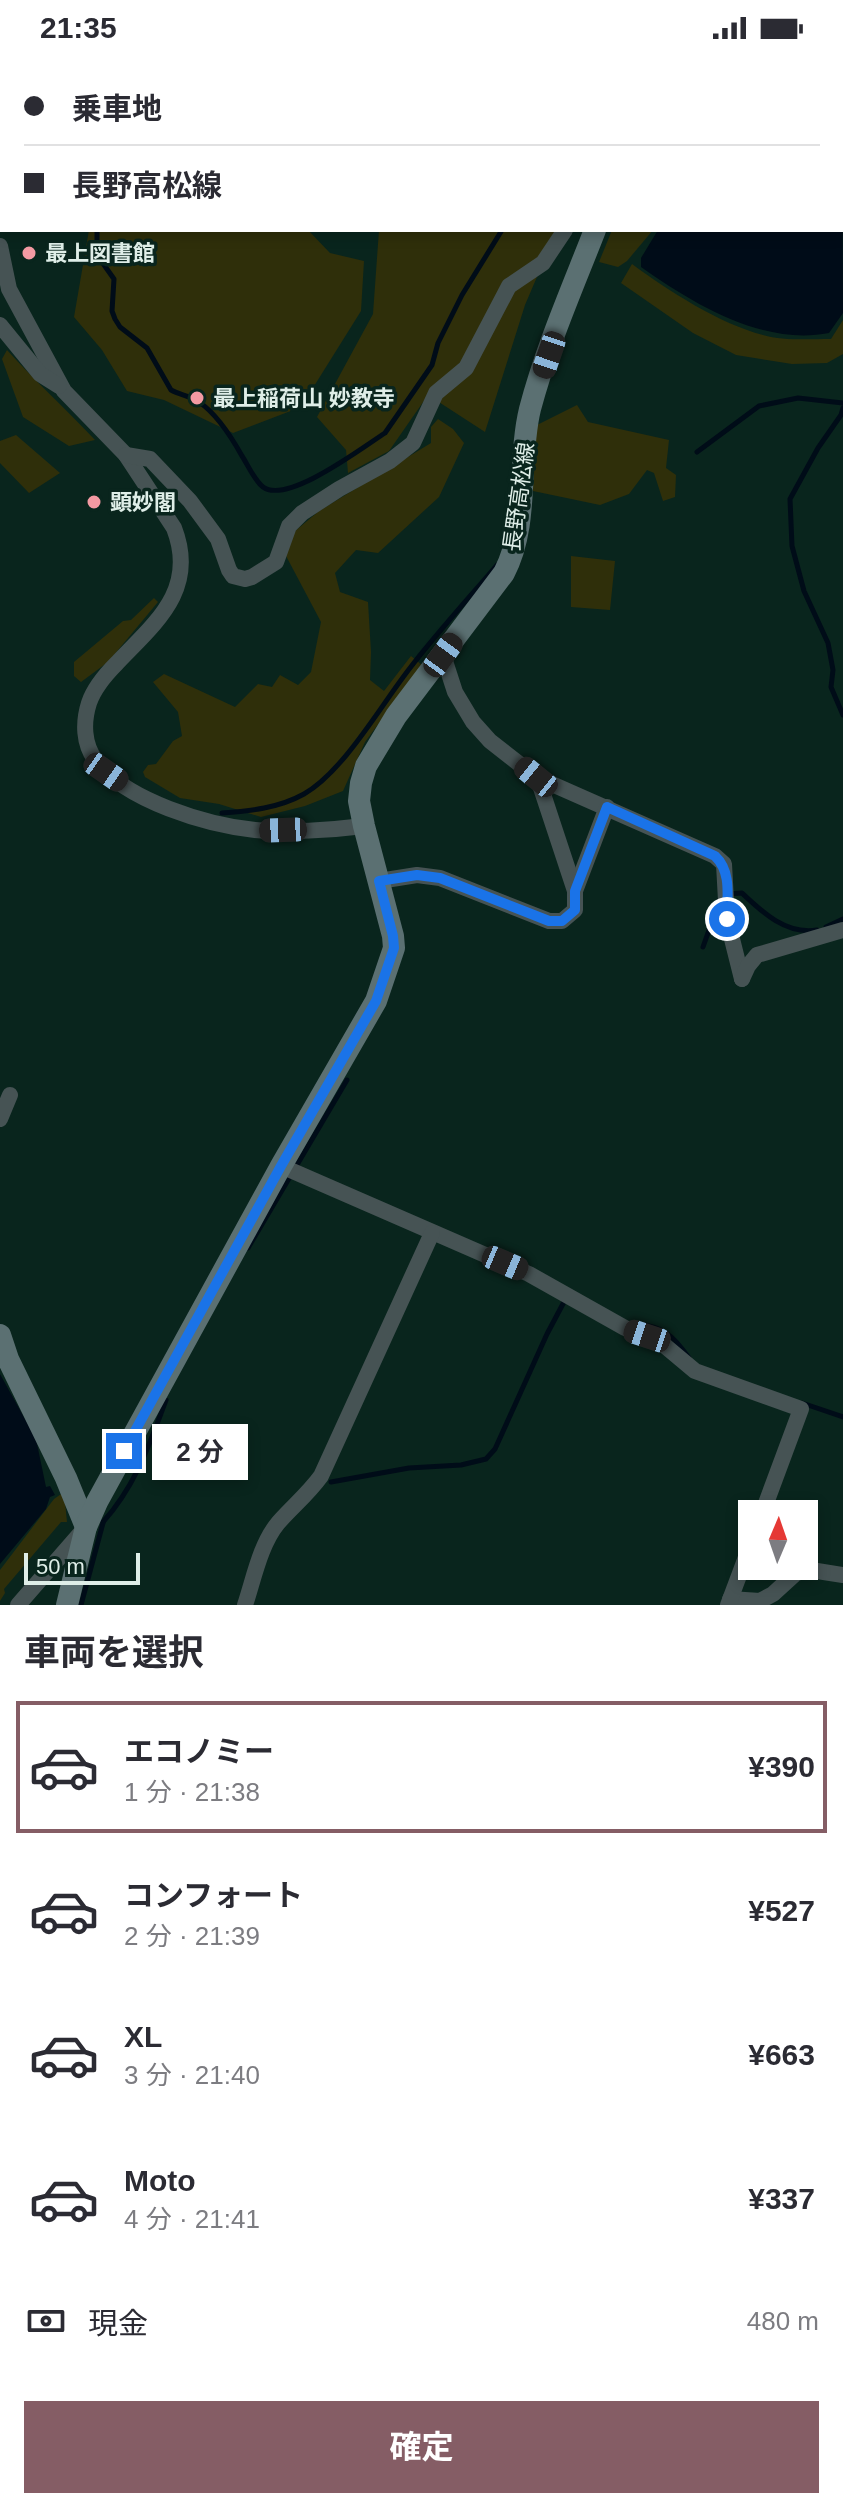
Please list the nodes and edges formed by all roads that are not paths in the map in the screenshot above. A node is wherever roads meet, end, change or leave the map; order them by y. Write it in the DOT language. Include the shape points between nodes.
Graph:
graph roads {
  1 [pos="564,232"];
  2 [pos="594,232"];
  3 [pos="0,246"];
  4 [pos="0,325"];
  5 [pos="62,388"];
  6 [pos="126,455"];
  7 [pos="443,655"];
  8 [pos="542,780"];
  9 [pos="607,807"];
  10 [pos="364,826"];
  11 [pos="379,881"];
  12 [pos="575,891"];
  13 [pos="843,930"];
  14 [pos="10,1095"];
  15 [pos="0,1119"];
  16 [pos="290,1170"];
  17 [pos="432,1233"];
  18 [pos="5,1349"];
  19 [pos="767,1500"];
  20 [pos="86,1527"];
  21 [pos="843,1575"];
  22 [pos="738,1578"];
  23 [pos="729,1602"];
  24 [pos="18,1605"];
  25 [pos="67,1605"];
  26 [pos="245,1605"];
  1 -- 6 [label="street" via="543,263 509,286 466,368 436,393 413,443 302,513 289,526 276,562 252,577 233,576 218,539 150,459"];
  2 -- 7 [label="main road, 長野高松線" via="530,411 511,560"];
  3 -- 5 [label="street" via="9,289"];
  4 -- 5 [label="street" via="40,374"];
  5 -- 6 [label="street"];
  6 -- 10 [label="street" via="174,528 181,563 167,610 90,699 85,722 94,759 140,796 235,827 257,831"];
  7 -- 8 [label="street" via="455,692 473,722"];
  7 -- 10 [label="main road, 長野高松線" via="366,766 359,801"];
  8 -- 9 [label="street"];
  8 -- 12 [label="street"];
  9 -- 12 [label="street"];
  9 -- 13 [label="street" via="724,864 727,919 742,979 757,955"];
  10 -- 11 [label="main road, 長野高松線"];
  11 -- 12 [label="street" via="417,875 440,878 549,921 562,921 575,910"];
  11 -- 16 [label="main road, 長野高松線" via="394,948 376,1001"];
  14 -- 15 [label="street"];
  16 -- 17 [label="street"];
  16 -- 20 [label="main road, 長野高松線" via="151,1400"];
  17 -- 19 [label="street" via="529,1274 625,1328 658,1340 695,1371 801,1409"];
  17 -- 26 [label="street" via="321,1476 265,1546"];
  18 -- 20 [label="main road"];
  20 -- 24 [label="street"];
  20 -- 25 [label="main road, 長野高松線"];
  21 -- 23 [label="street" via="796,1573 760,1601"];
  22 -- 23 [label="street"];
}
